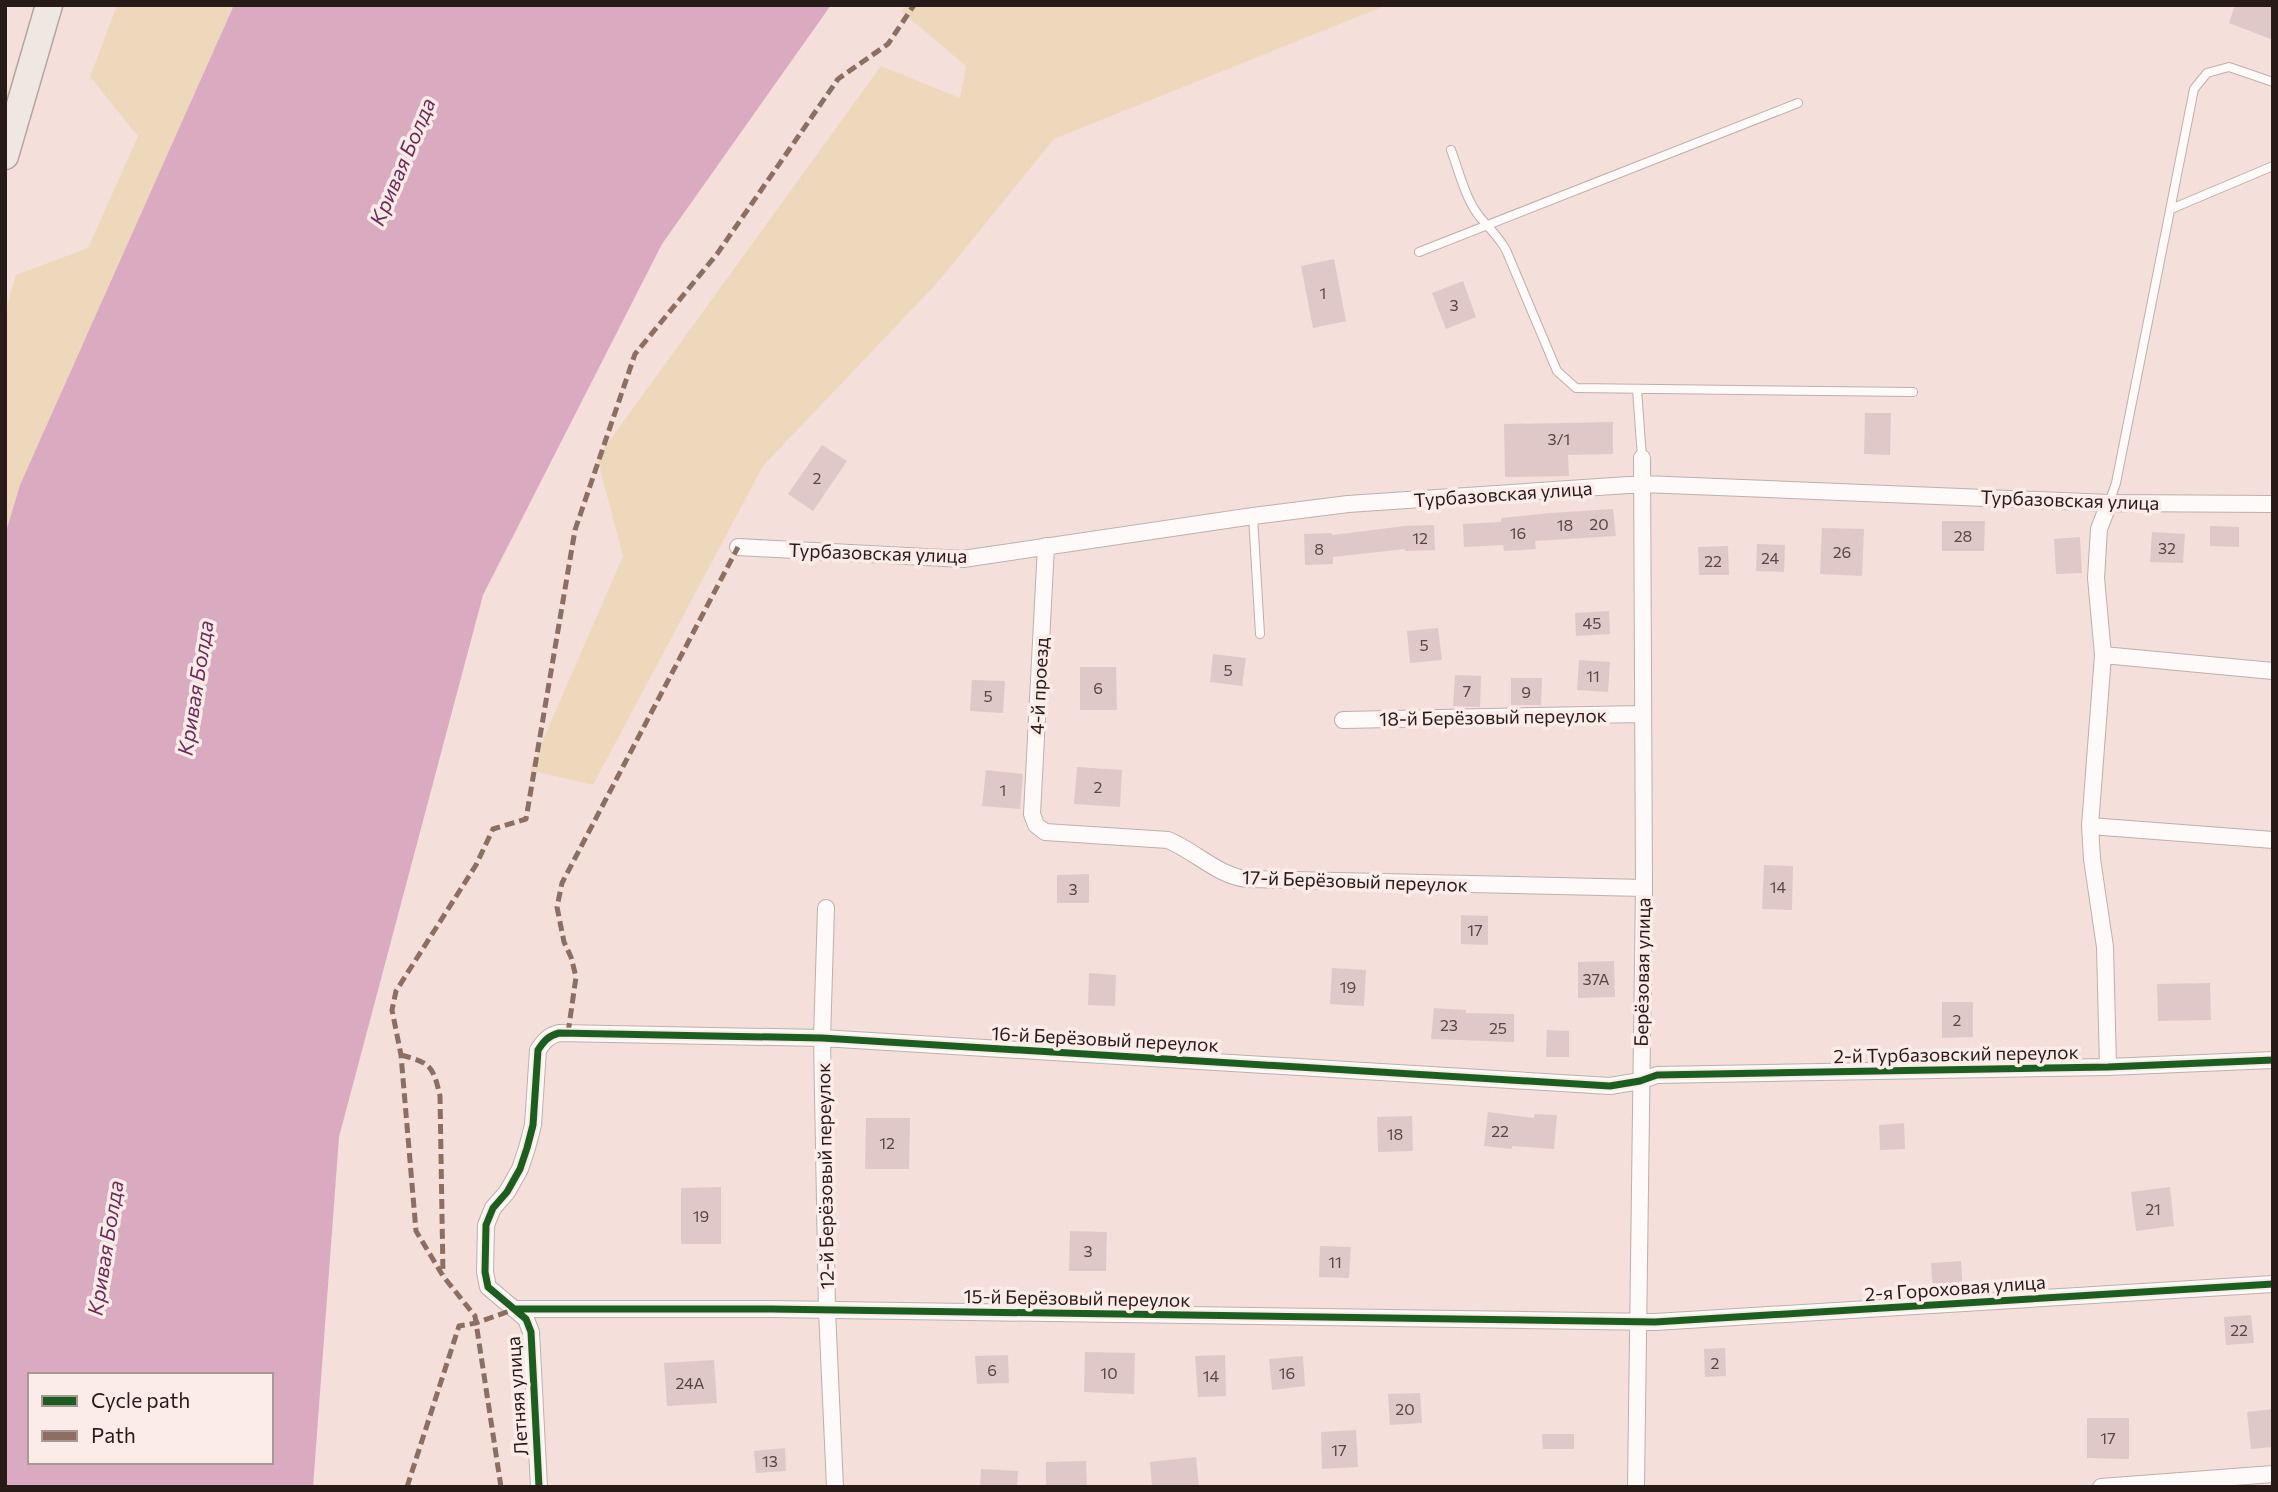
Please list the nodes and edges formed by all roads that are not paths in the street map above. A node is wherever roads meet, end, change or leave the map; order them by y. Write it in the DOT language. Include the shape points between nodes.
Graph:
graph roads {
  1 [pos="49,5"];
  2 [pos="2273,82"];
  3 [pos="1798,103"];
  4 [pos="1451,150"];
  5 [pos="5,156"];
  6 [pos="2273,166"];
  7 [pos="2171,209"];
  8 [pos="1489,225"];
  9 [pos="1419,253"];
  10 [pos="1637,389"];
  11 [pos="1913,392"];
  12 [pos="1642,458"];
  13 [pos="1643,484"];
  14 [pos="2109,503"];
  15 [pos="2273,504"];
  16 [pos="1253,516"];
  17 [pos="1046,546"];
  18 [pos="738,547"];
  19 [pos="1260,634"];
  20 [pos="2102,655"];
  21 [pos="2273,671"];
  22 [pos="1642,714"];
  23 [pos="1343,720"];
  24 [pos="1036,825"];
  25 [pos="2090,826"];
  26 [pos="2273,840"];
  27 [pos="1644,888"];
  28 [pos="826,908"];
  29 [pos="822,1038"];
  30 [pos="2273,1060"];
  31 [pos="2108,1067"];
  32 [pos="1640,1081"];
  33 [pos="2273,1284"];
  34 [pos="515,1308"];
  35 [pos="827,1311"];
  36 [pos="1640,1322"];
  37 [pos="2273,1474"];
  38 [pos="538,1487"];
  39 [pos="835,1487"];
  40 [pos="1636,1487"];
  41 [pos="2101,1487"];
  1 -- 5 [label="main road"];
  2 -- 7 [label="lane" via="2229,66 2207,73 2194,89"];
  3 -- 8 [label="lane"];
  4 -- 8 [label="lane" via="1472,205"];
  6 -- 7 [label="lane"];
  7 -- 14 [label="lane"];
  8 -- 9 [label="lane"];
  8 -- 10 [label="lane" via="1506,250 1565,380 1576,388"];
  10 -- 11 [label="lane"];
  10 -- 12 [label="lane"];
  12 -- 13 [label="street, Берёзовая улица"];
  13 -- 14 [label="street, Турбазовская улица"];
  13 -- 16 [label="street, Турбазовская улица" via="1348,504"];
  13 -- 22 [label="street, Берёзовая улица"];
  14 -- 15 [label="street, Турбазовская улица"];
  14 -- 20 [label="street" via="2099,528 2096,578"];
  16 -- 17 [label="street, Турбазовская улица"];
  16 -- 19 [label="lane"];
  17 -- 18 [label="street, Турбазовская улица" via="963,559"];
  17 -- 24 [label="street, 4-й проезд" via="1032,814"];
  20 -- 21 [label="street"];
  20 -- 25 [label="street"];
  22 -- 23 [label="street, 18-й Берёзовый переулок"];
  22 -- 27 [label="street, Берёзовая улица"];
  24 -- 27 [label="street, 17-й Берёзовый переулок" via="1045,832 1168,840 1226,874 1247,879"];
  25 -- 26 [label="street"];
  25 -- 31 [label="street" via="2105,947"];
  27 -- 32 [label="street, Берёзовая улица"];
  28 -- 29 [label="street, 12-й Берёзовый переулок"];
  29 -- 32 [label="street, 16-й Берёзовый переулок" via="1610,1086"];
  29 -- 34 [label="street, 16-й Берёзовый переулок" via="568,1033 543,1042 538,1050 527,1148 520,1169 486,1225 488,1287"];
  29 -- 35 [label="street, 12-й Берёзовый переулок"];
  30 -- 31 [label="street, 2-й Турбазовский переулок"];
  31 -- 32 [label="street, 2-й Турбазовский переулок" via="1657,1075"];
  32 -- 36 [label="street, Берёзовая улица"];
  33 -- 36 [label="street, 2-я Гороховая улица"];
  34 -- 35 [label="street, 15-й Берёзовый переулок"];
  34 -- 38 [label="street, Летняя улица" via="531,1332"];
  35 -- 36 [label="street, 15-й Берёзовый переулок"];
  35 -- 39 [label="street, 12-й Берёзовый переулок"];
  36 -- 40 [label="street, Берёзовая улица"];
  37 -- 41 [label="street"];
}
